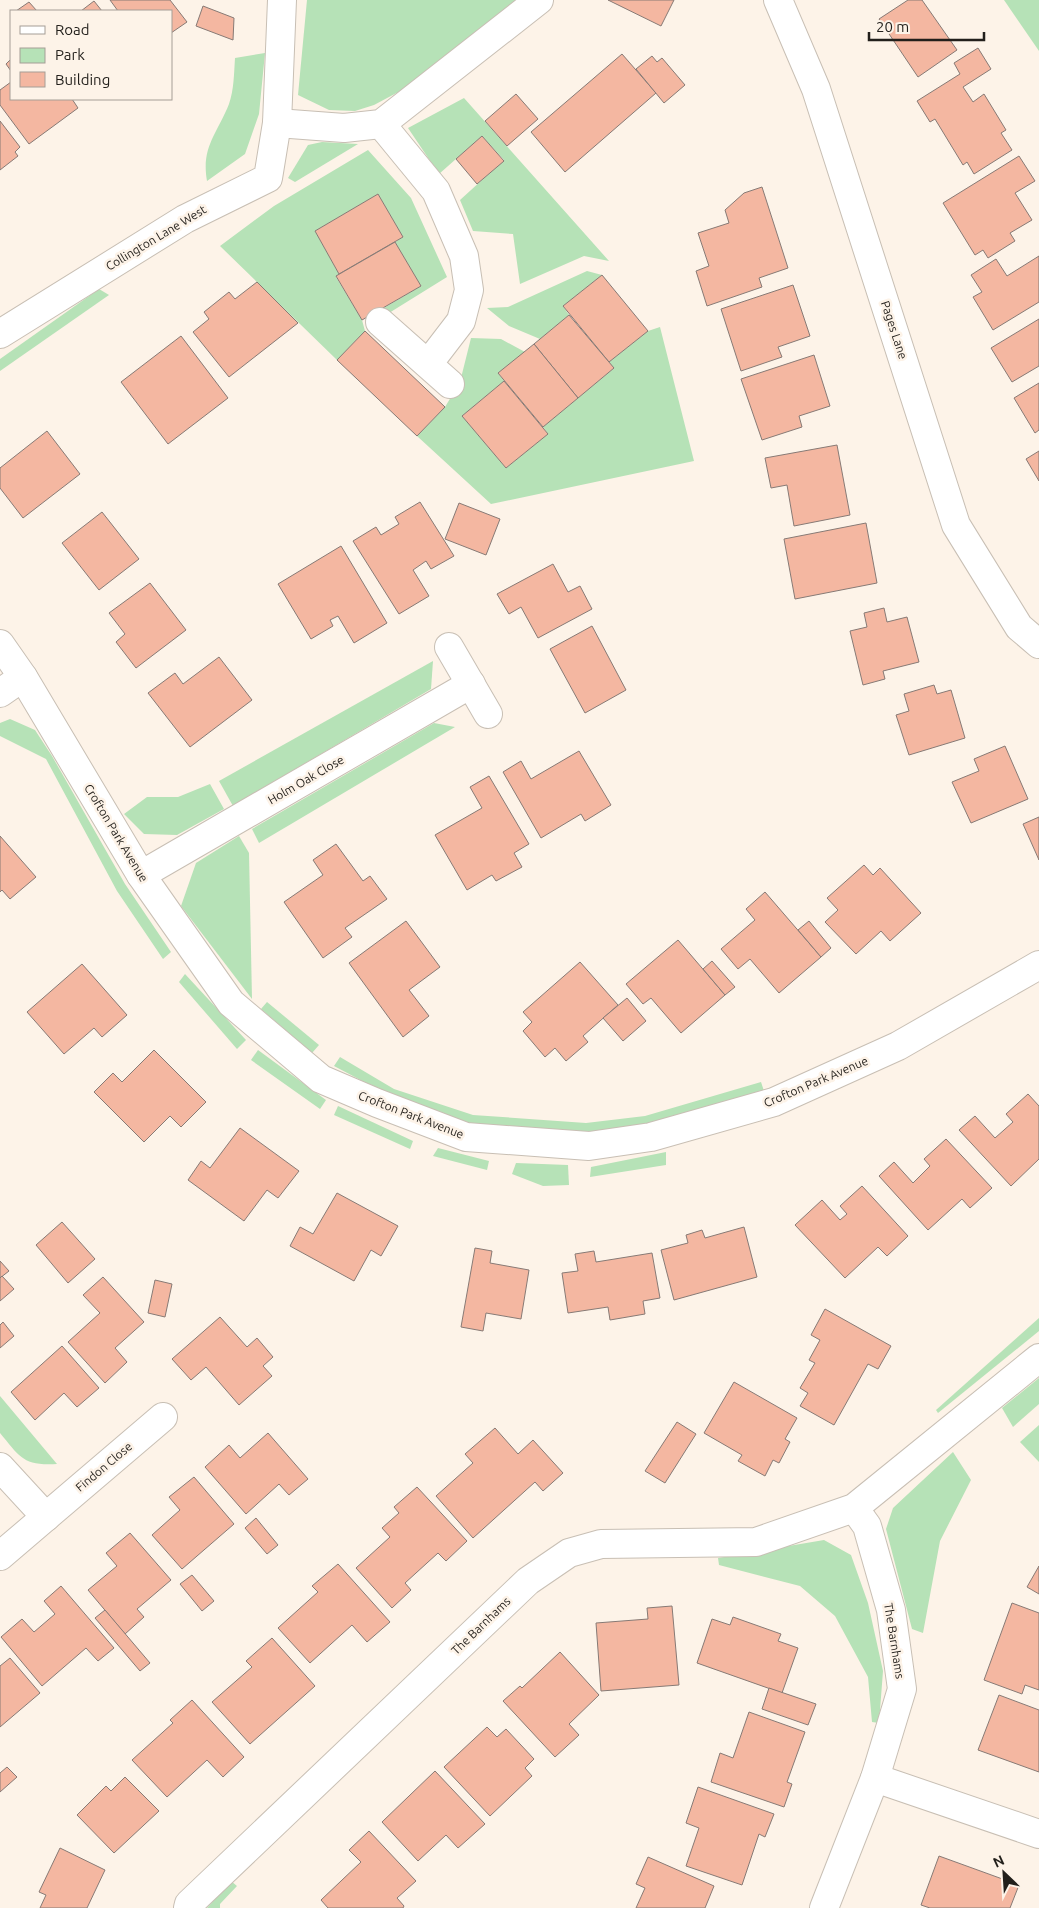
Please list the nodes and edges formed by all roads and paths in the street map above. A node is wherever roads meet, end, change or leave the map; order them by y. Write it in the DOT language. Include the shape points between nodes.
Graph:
graph roads {
  1 [pos="282,0"];
  2 [pos="538,0"];
  3 [pos="778,0"];
  4 [pos="277,122"];
  5 [pos="381,124"];
  6 [pos="380,322"];
  7 [pos="0,334"];
  8 [pos="428,364"];
  9 [pos="450,384"];
  10 [pos="0,644"];
  11 [pos="1039,644"];
  12 [pos="449,647"];
  13 [pos="23,676"];
  14 [pos="471,684"];
  15 [pos="0,693"];
  16 [pos="488,714"];
  17 [pos="141,876"];
  18 [pos="1039,965"];
  19 [pos="1039,1358"];
  20 [pos="163,1417"];
  21 [pos="0,1466"];
  22 [pos="854,1508"];
  23 [pos="46,1517"];
  24 [pos="0,1556"];
  25 [pos="875,1778"];
  26 [pos="1039,1834"];
  27 [pos="188,1908"];
  28 [pos="824,1908"];
  1 -- 4 [label="street, Collington Lane West"];
  2 -- 5 [label="street"];
  3 -- 11 [label="street, Pages Lane" via="816,89 956,525 1019,627"];
  4 -- 5 [label="street" via="344,128"];
  4 -- 7 [label="street, Collington Lane West" via="268,178 185,219"];
  5 -- 8 [label="street" via="436,191 464,256 469,290 461,321"];
  6 -- 8 [label="street"];
  8 -- 9 [label="street"];
  10 -- 13 [label="street, Crofton Park Avenue"];
  12 -- 14 [label="street"];
  13 -- 15 [label="street"];
  13 -- 17 [label="street, Crofton Park Avenue"];
  14 -- 16 [label="street"];
  14 -- 17 [label="street, Holm Oak Close"];
  17 -- 18 [label="street, Crofton Park Avenue" via="231,1003 321,1079 466,1137 589,1146 651,1138 774,1102 898,1046"];
  19 -- 22 [label="street, The Barnhams"];
  20 -- 23 [label="street, Findon Close"];
  21 -- 23 [label="street"];
  22 -- 25 [label="street, The Barnhams" via="867,1526 890,1610 902,1689"];
  22 -- 27 [label="street, The Barnhams" via="756,1542 601,1544 569,1553 528,1581"];
  23 -- 24 [label="street, Findon Close"];
  25 -- 26 [label="street"];
  25 -- 28 [label="street, The Barnhams"];
}
